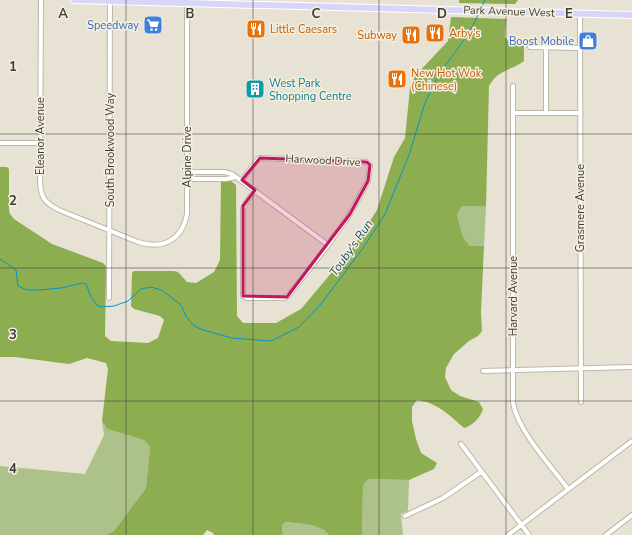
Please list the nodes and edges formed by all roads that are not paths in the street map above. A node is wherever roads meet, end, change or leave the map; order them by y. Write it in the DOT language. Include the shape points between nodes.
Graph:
graph roads {
  1 [pos="41,0"];
  2 [pos="74,0"];
  3 [pos="110,0"];
  4 [pos="187,3"];
  5 [pos="580,14"];
  6 [pos="632,15"];
  7 [pos="530,47"];
  8 [pos="546,48"];
  9 [pos="579,48"];
  10 [pos="513,86"];
  11 [pos="513,113"];
  12 [pos="546,113"];
  13 [pos="579,113"];
  14 [pos="0,142"];
  15 [pos="40,143"];
  16 [pos="187,172"];
  17 [pos="236,177"];
  18 [pos="187,179"];
  19 [pos="242,180"];
  20 [pos="255,190"];
  21 [pos="109,230"];
  22 [pos="328,245"];
  23 [pos="109,298"];
  24 [pos="632,367"];
  25 [pos="580,368"];
  26 [pos="513,370"];
  27 [pos="482,371"];
  28 [pos="581,402"];
  29 [pos="632,441"];
  30 [pos="461,444"];
  31 [pos="482,472"];
  32 [pos="568,490"];
  33 [pos="632,515"];
  34 [pos="405,516"];
  35 [pos="521,525"];
  36 [pos="508,535"];
  37 [pos="529,535"];
  38 [pos="606,535"];
  1 -- 15 [label="street, Eleanor Avenue"];
  2 -- 3 [label="main road, Park Avenue West"];
  3 -- 4 [label="main road, Park Avenue West"];
  3 -- 21 [label="street, South Brookwood Way"];
  4 -- 5 [label="main road, Park Avenue West"];
  4 -- 16 [label="street, Alpine Drive"];
  5 -- 6 [label="main road, Park Avenue West"];
  5 -- 9 [label="street, Grasmere Avenue"];
  7 -- 8 [label="street"];
  8 -- 9 [label="street"];
  8 -- 12 [label="street"];
  9 -- 13 [label="street, Grasmere Avenue"];
  10 -- 11 [label="street, Harvard Avenue"];
  11 -- 12 [label="street"];
  11 -- 26 [label="street, Harvard Avenue"];
  12 -- 13 [label="street"];
  13 -- 25 [label="street, Grasmere Avenue"];
  14 -- 15 [label="street"];
  15 -- 21 [label="street, Eleanor Avenue" via="40,188 45,201 59,210"];
  16 -- 17 [label="street" via="224,172"];
  16 -- 18 [label="street, Alpine Drive"];
  17 -- 18 [label="street"];
  17 -- 19 [label="street"];
  18 -- 21 [label="street, Alpine Drive" via="186,218 182,228 172,239 160,244 144,244"];
  19 -- 20 [label="street"];
  19 -- 22 [label="street, Harwood Drive" via="260,158 369,163 368,181 350,214"];
  20 -- 22 [label="street"];
  20 -- 22 [label="street, Harwood Drive" via="243,209 244,297 286,297"];
  21 -- 23 [label="street, South Brookwood Way"];
  24 -- 25 [label="street"];
  25 -- 26 [label="street"];
  25 -- 28 [label="street, Grasmere Avenue"];
  26 -- 27 [label="street"];
  26 -- 32 [label="street, Harvard Avenue" via="513,403 518,420"];
  29 -- 32 [label="street"];
  30 -- 31 [label="street"];
  31 -- 34 [label="street" via="443,498"];
  31 -- 35 [label="street"];
  32 -- 35 [label="street"];
  33 -- 38 [label="street"];
  35 -- 36 [label="street"];
  35 -- 37 [label="street"];
}
